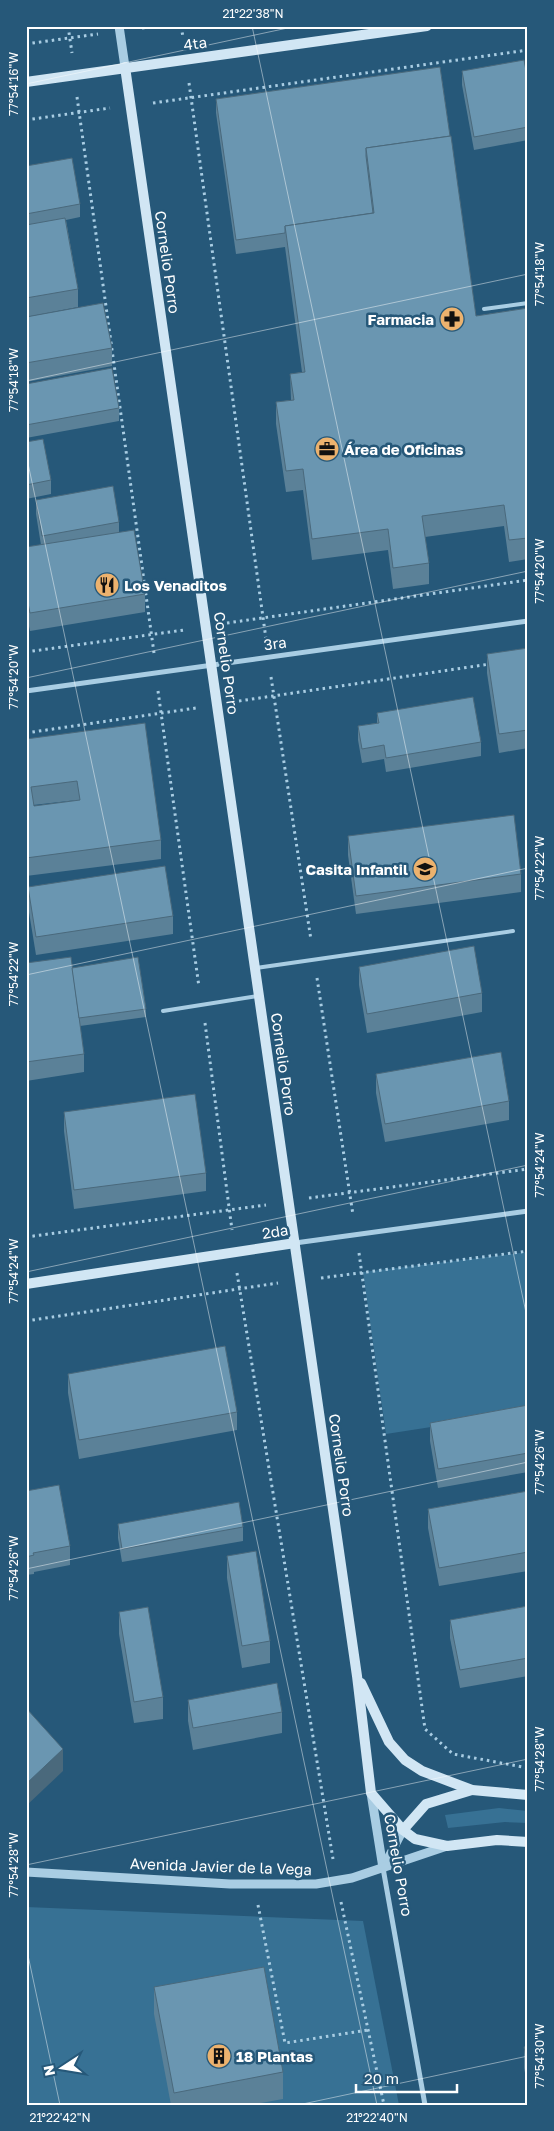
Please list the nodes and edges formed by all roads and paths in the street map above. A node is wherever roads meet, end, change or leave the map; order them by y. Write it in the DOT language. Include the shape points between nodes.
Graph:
graph roads {
  1 [pos="68,26"];
  2 [pos="161,26"];
  3 [pos="182,26"];
  4 [pos="427,26"];
  5 [pos="120,29"];
  6 [pos="70,37"];
  7 [pos="26,44"];
  8 [pos="528,50"];
  9 [pos="186,59"];
  10 [pos="125,67"];
  11 [pos="74,74"];
  12 [pos="26,82"];
  13 [pos="191,98"];
  14 [pos="130,105"];
  15 [pos="80,112"];
  16 [pos="26,120"];
  17 [pos="528,302"];
  18 [pos="484,309"];
  19 [pos="528,580"];
  20 [pos="264,616"];
  21 [pos="528,621"];
  22 [pos="207,627"];
  23 [pos="151,634"];
  24 [pos="26,652"];
  25 [pos="268,657"];
  26 [pos="498,663"];
  27 [pos="212,665"];
  28 [pos="156,673"];
  29 [pos="26,691"];
  30 [pos="274,696"];
  31 [pos="218,704"];
  32 [pos="160,714"];
  33 [pos="26,733"];
  34 [pos="513,931"];
  35 [pos="314,959"];
  36 [pos="256,968"];
  37 [pos="260,996"];
  38 [pos="202,1005"];
  39 [pos="163,1011"];
  40 [pos="528,1211"];
  41 [pos="356,1234"];
  42 [pos="295,1243"];
  43 [pos="234,1252"];
  44 [pos="26,1284"];
  45 [pos="357,1676"];
  46 [pos="528,1768"];
  47 [pos="472,1790"];
  48 [pos="371,1793"];
  49 [pos="528,1795"];
  50 [pos="403,1830"];
  51 [pos="528,1842"];
  52 [pos="448,1846"];
  53 [pos="383,1868"];
  54 [pos="26,1872"];
  55 [pos="337,1882"];
  56 [pos="254,1884"];
  57 [pos="368,2030"];
  58 [pos="384,2105"];
  59 [pos="425,2105"];
  1 -- 6 [label="path"];
  2 -- 5 [label="path"];
  3 -- 9 [label="path"];
  4 -- 9 [label="main road, 4ta"];
  5 -- 6 [label="path"];
  5 -- 10 [label="street, Cornelio Porro"];
  6 -- 7 [label="path"];
  6 -- 11 [label="path"];
  8 -- 13 [label="path"];
  9 -- 10 [label="main road, 4ta"];
  9 -- 13 [label="path"];
  10 -- 11 [label="main road, 4ta"];
  10 -- 14 [label="main road, Cornelio Porro"];
  11 -- 12 [label="main road, 4ta"];
  11 -- 15 [label="path"];
  13 -- 14 [label="path"];
  13 -- 20 [label="path"];
  14 -- 15 [label="path"];
  14 -- 22 [label="main road, Cornelio Porro"];
  15 -- 16 [label="path"];
  15 -- 23 [label="path"];
  17 -- 18 [label="lane"];
  19 -- 20 [label="path"];
  20 -- 22 [label="path"];
  20 -- 25 [label="path"];
  21 -- 25 [label="street, 3ra"];
  22 -- 23 [label="path"];
  22 -- 27 [label="main road, Cornelio Porro"];
  23 -- 24 [label="path"];
  23 -- 28 [label="path"];
  25 -- 27 [label="street, 3ra"];
  25 -- 30 [label="path"];
  26 -- 30 [label="path"];
  27 -- 28 [label="street, 3ra"];
  27 -- 31 [label="main road, Cornelio Porro"];
  28 -- 29 [label="street, 3ra"];
  28 -- 32 [label="path"];
  30 -- 31 [label="path"];
  30 -- 35 [label="path"];
  31 -- 32 [label="path"];
  31 -- 36 [label="main road, Cornelio Porro"];
  32 -- 33 [label="path"];
  32 -- 38 [label="path"];
  34 -- 35 [label="lane"];
  35 -- 36 [label="lane"];
  35 -- 41 [label="path"];
  36 -- 37 [label="main road, Cornelio Porro"];
  37 -- 38 [label="lane"];
  37 -- 42 [label="main road, Cornelio Porro"];
  38 -- 39 [label="lane"];
  38 -- 43 [label="path"];
  40 -- 41 [label="street, 2da"];
  41 -- 42 [label="street, 2da"];
  41 -- 46 [label="path" via="425,1729 453,1754"];
  42 -- 43 [label="main road, 2da"];
  42 -- 45 [label="main road, Cornelio Porro"];
  43 -- 44 [label="main road, 2da"];
  43 -- 55 [label="path"];
  45 -- 47 [label="main road" via="389,1742 405,1760 422,1771"];
  45 -- 48 [label="main road, Cornelio Porro"];
  47 -- 49 [label="main road"];
  47 -- 50 [label="main road" via="426,1804"];
  48 -- 50 [label="main road"];
  48 -- 53 [label="street, Cornelio Porro"];
  50 -- 52 [label="main road" via="415,1838"];
  50 -- 53 [label="street"];
  51 -- 52 [label="main road, Avenida Javier de la Vega" via="497,1840"];
  52 -- 53 [label="street, Avenida Javier de la Vega"];
  53 -- 55 [label="street, Avenida Javier de la Vega"];
  53 -- 59 [label="street, Cornelio Porro"];
  54 -- 56 [label="street, Avenida Javier de la Vega"];
  55 -- 56 [label="street, Avenida Javier de la Vega"];
  55 -- 57 [label="path"];
  56 -- 57 [label="path" via="285,2043"];
  57 -- 58 [label="path"];
}
